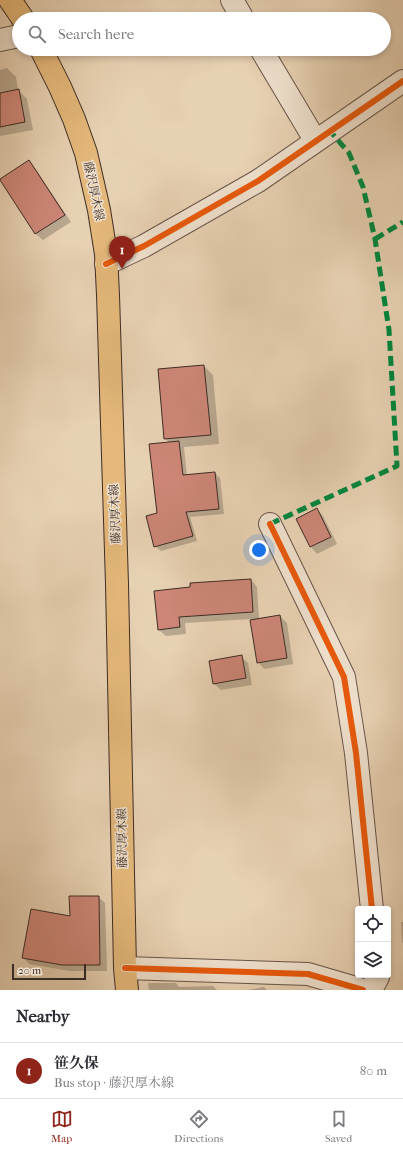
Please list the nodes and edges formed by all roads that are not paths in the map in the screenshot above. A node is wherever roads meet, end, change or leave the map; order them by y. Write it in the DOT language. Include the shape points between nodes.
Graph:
graph roads {
  1 [pos="10,0"];
  2 [pos="232,0"];
  3 [pos="18,12"];
  4 [pos="239,12"];
  5 [pos="12,37"];
  6 [pos="0,40"];
  7 [pos="44,56"];
  8 [pos="265,56"];
  9 [pos="403,81"];
  10 [pos="315,140"];
  11 [pos="106,264"];
  12 [pos="270,524"];
  13 [pos="372,906"];
  14 [pos="125,968"];
  15 [pos="377,978"];
  16 [pos="127,990"];
  17 [pos="363,990"];
  18 [pos="371,990"];
  1 -- 3 [label="main road"];
  2 -- 4 [label="street"];
  5 -- 6 [label="street"];
  7 -- 11 [label="main road, 藤沢厚木線" via="74,119 86,153 99,210"];
  8 -- 10 [label="street"];
  9 -- 10 [label="street"];
  10 -- 11 [label="street" via="258,181 144,246"];
  11 -- 14 [label="main road, 藤沢厚木線"];
  12 -- 13 [label="street" via="344,677 356,753"];
  14 -- 16 [label="main road, 藤沢厚木線"];
  14 -- 17 [label="street" via="308,974"];
  15 -- 18 [label="street"];
}
